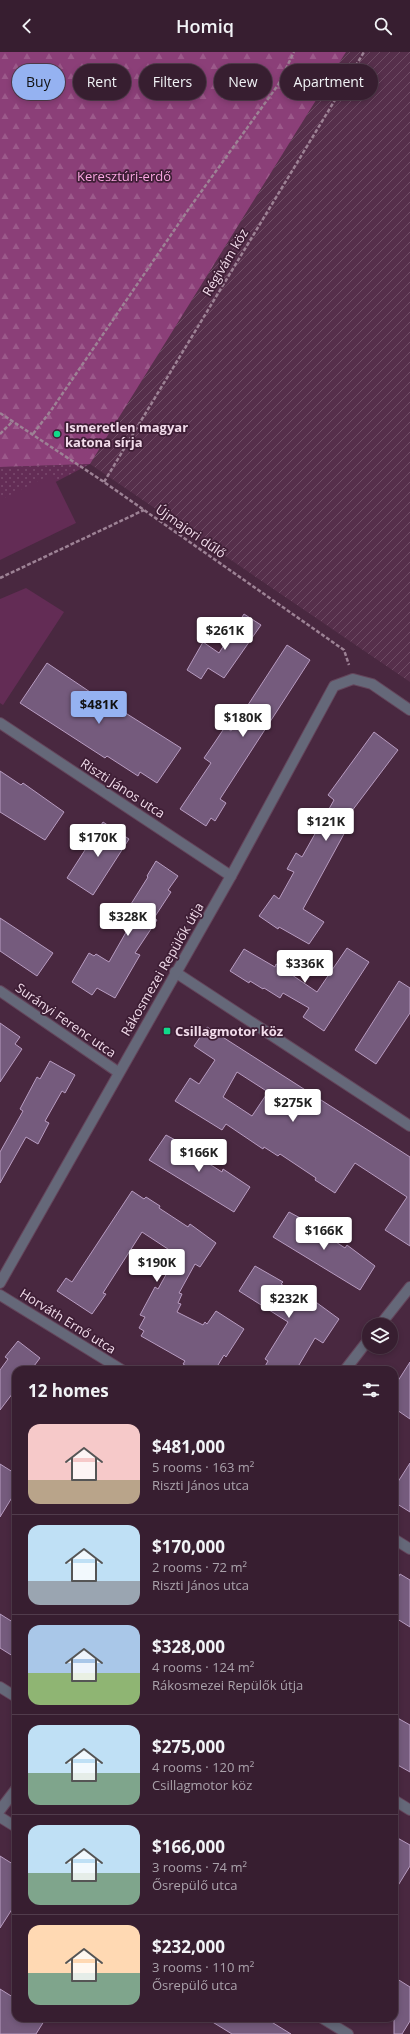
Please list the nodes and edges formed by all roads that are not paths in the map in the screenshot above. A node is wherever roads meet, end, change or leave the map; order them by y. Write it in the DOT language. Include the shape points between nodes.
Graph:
graph roads {
  1 [pos="410,710"];
  2 [pos="0,723"];
  3 [pos="231,876"];
  4 [pos="175,972"];
  5 [pos="0,990"];
  6 [pos="118,1072"];
  7 [pos="410,1126"];
  8 [pos="0,1283"];
  9 [pos="410,1287"];
  10 [pos="0,1295"];
  11 [pos="386,1318"];
  12 [pos="362,1348"];
  13 [pos="115,1366"];
  14 [pos="348,1366"];
  15 [pos="398,1542"];
  16 [pos="410,1549"];
  17 [pos="0,1687"];
  18 [pos="12,1694"];
  19 [pos="12,1794"];
  20 [pos="398,1802"];
  21 [pos="0,1810"];
  22 [pos="410,1810"];
  23 [pos="0,1817"];
  24 [pos="12,1824"];
  25 [pos="328,2022"];
  26 [pos="348,2034"];
  1 -- 3 [label="street, Rákosmezei Repülők útja" via="372,684 353,679 334,686"];
  2 -- 3 [label="street, Riszti János utca"];
  3 -- 4 [label="street, Rákosmezei Repülők útja"];
  4 -- 6 [label="street, Rákosmezei Repülők útja"];
  4 -- 7 [label="street"];
  5 -- 6 [label="street, Surányi Ferenc utca"];
  6 -- 8 [label="street, Rákosmezei Repülők útja"];
  9 -- 11 [label="street"];
  10 -- 13 [label="street, Horváth Ernő utca"];
  12 -- 14 [label="street"];
  15 -- 16 [label="street"];
  17 -- 18 [label="street"];
  19 -- 21 [label="street"];
  20 -- 22 [label="street"];
  23 -- 24 [label="street"];
  25 -- 26 [label="street"];
}
